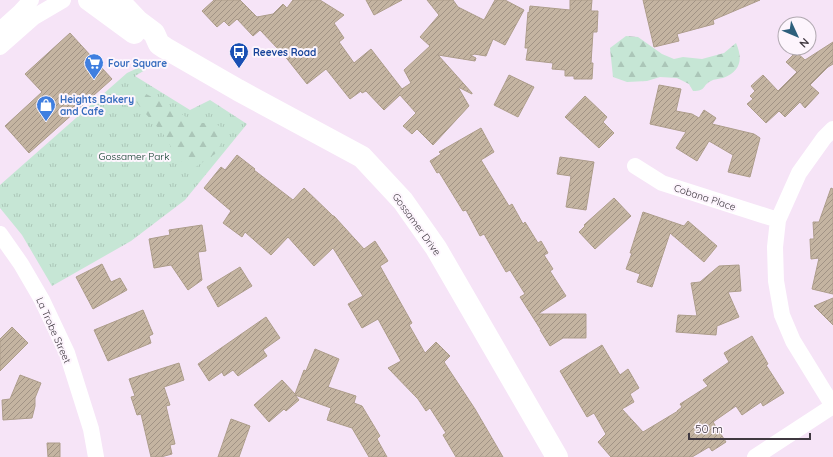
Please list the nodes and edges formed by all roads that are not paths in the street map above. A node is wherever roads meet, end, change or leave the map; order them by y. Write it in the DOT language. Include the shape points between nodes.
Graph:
graph roads {
  1 [pos="31,0"];
  2 [pos="63,0"];
  3 [pos="89,0"];
  4 [pos="118,0"];
  5 [pos="0,30"];
  6 [pos="159,44"];
  7 [pos="0,47"];
  8 [pos="833,129"];
  9 [pos="635,166"];
  10 [pos="778,220"];
  11 [pos="0,234"];
  12 [pos="833,406"];
  13 [pos="96,457"];
  14 [pos="557,457"];
  15 [pos="755,457"];
  1 -- 5 [label="street"];
  2 -- 7 [label="street" via="34,17"];
  3 -- 6 [label="main road, Gossamer Drive" via="146,43"];
  4 -- 6 [label="main road, Gossamer Drive" via="154,33"];
  6 -- 14 [label="main road, Gossamer Drive" via="362,158 372,168 403,201 436,248"];
  8 -- 10 [label="street" via="799,173"];
  9 -- 10 [label="street, Cobana Place" via="662,183"];
  10 -- 12 [label="street" via="775,247 776,281 782,316 793,342"];
  11 -- 13 [label="street, La Trobe Street" via="42,300 67,353 91,429"];
  12 -- 15 [label="street"];
}
